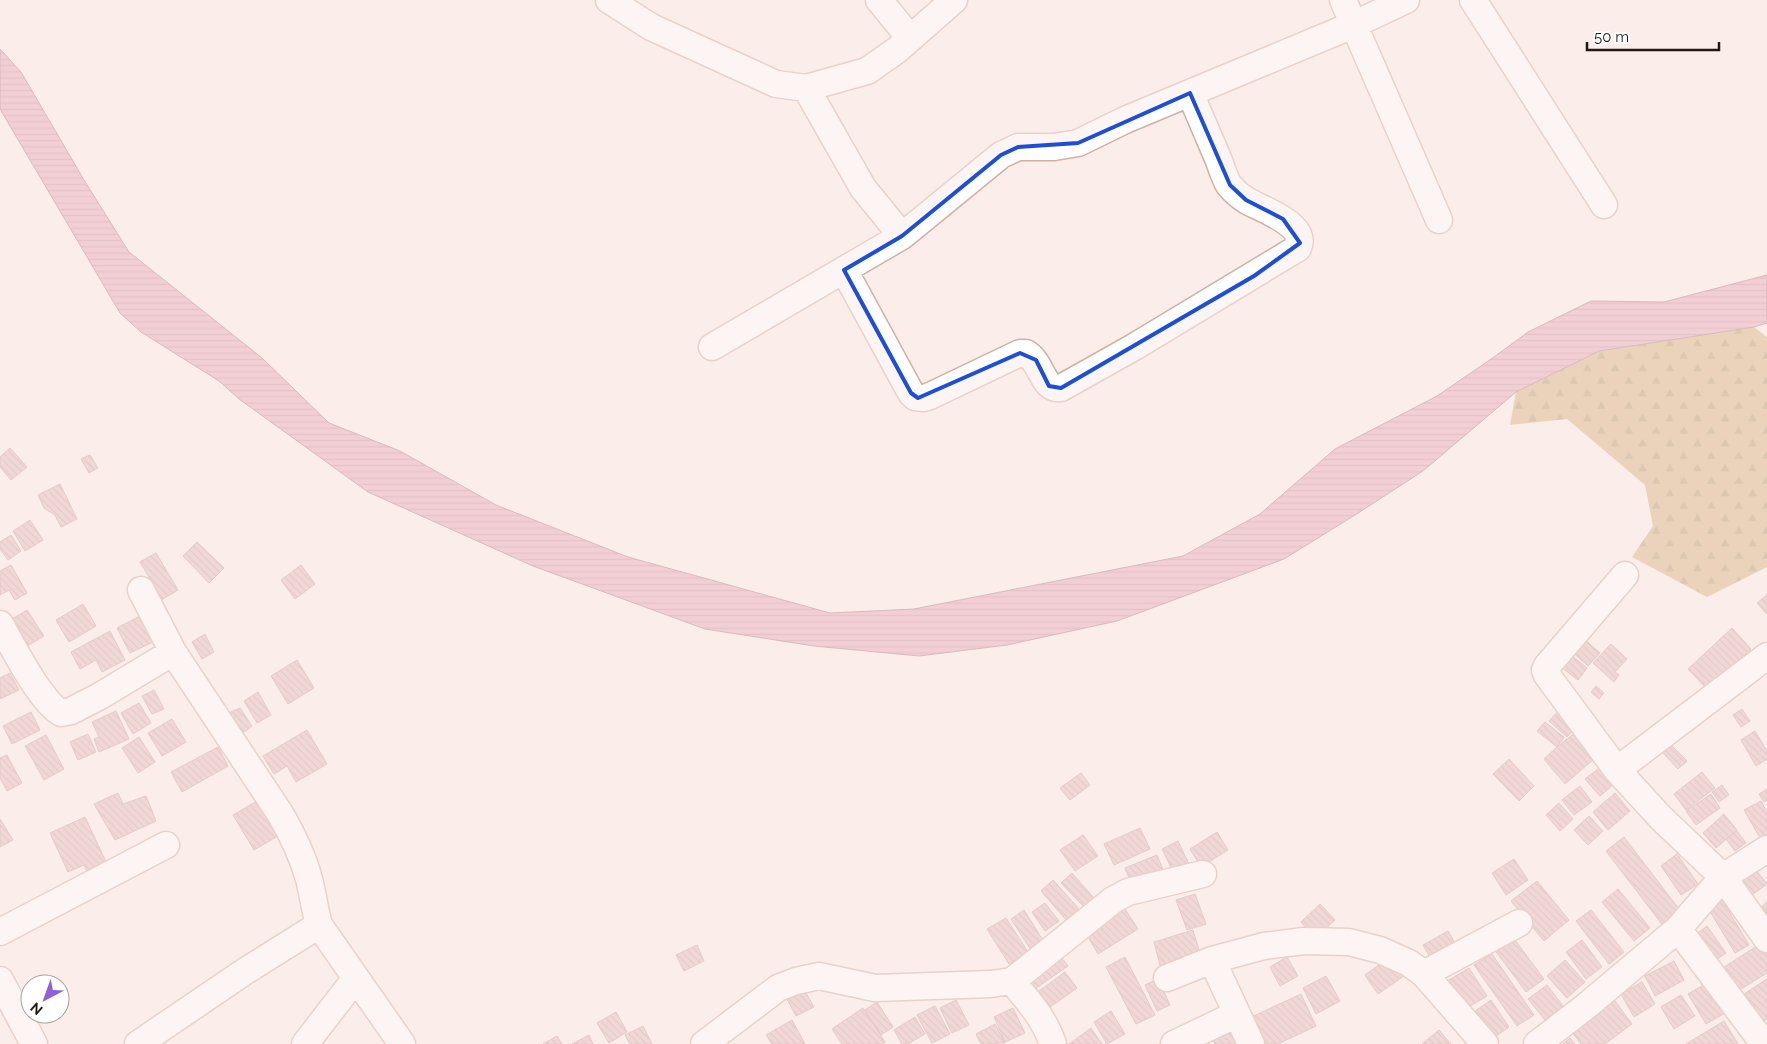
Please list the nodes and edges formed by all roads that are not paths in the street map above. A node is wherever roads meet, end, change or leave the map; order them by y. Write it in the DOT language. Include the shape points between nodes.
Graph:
graph roads {
  1 [pos="609,0"];
  2 [pos="879,0"];
  3 [pos="954,0"];
  4 [pos="1343,0"];
  5 [pos="1406,0"];
  6 [pos="1474,0"];
  7 [pos="1354,25"];
  8 [pos="910,38"];
  9 [pos="867,71"];
  10 [pos="806,88"];
  11 [pos="1190,92"];
  12 [pos="822,117"];
  13 [pos="1604,205"];
  14 [pos="1439,220"];
  15 [pos="902,236"];
  16 [pos="844,270"];
  17 [pos="712,347"];
  18 [pos="1625,574"];
  19 [pos="141,590"];
  20 [pos="2,632"];
  21 [pos="173,652"];
  22 [pos="1767,656"];
  23 [pos="1617,770"];
  24 [pos="166,845"];
  25 [pos="1767,849"];
  26 [pos="1203,874"];
  27 [pos="1723,877"];
  28 [pos="1519,923"];
  29 [pos="320,925"];
  30 [pos="1678,929"];
  31 [pos="0,932"];
  32 [pos="1767,939"];
  33 [pos="1212,960"];
  34 [pos="1424,974"];
  35 [pos="356,978"];
  36 [pos="1167,978"];
  37 [pos="0,980"];
  38 [pos="1012,981"];
  39 [pos="1236,1014"];
  40 [pos="1764,1040"];
  41 [pos="34,1044"];
  42 [pos="138,1044"];
  43 [pos="305,1044"];
  44 [pos="402,1044"];
  45 [pos="704,1044"];
  46 [pos="1053,1044"];
  47 [pos="1174,1044"];
  48 [pos="1251,1044"];
  49 [pos="1485,1044"];
  50 [pos="1537,1044"];
  1 -- 10 [label="street" via="651,27 776,84"];
  2 -- 8 [label="street"];
  3 -- 8 [label="street"];
  4 -- 7 [label="street"];
  5 -- 7 [label="street"];
  6 -- 13 [label="street"];
  7 -- 11 [label="street"];
  7 -- 14 [label="street"];
  8 -- 9 [label="street"];
  9 -- 10 [label="street"];
  9 -- 12 [label="street"];
  10 -- 12 [label="street"];
  11 -- 15 [label="street" via="1078,143 1018,147 1010,151"];
  11 -- 16 [label="street" via="1230,185 1246,200 1265,208 1294,229 1300,243 1298,248 1061,388 1050,386 1036,360 1020,353 930,396 915,397"];
  12 -- 15 [label="street" via="863,188"];
  15 -- 16 [label="street"];
  16 -- 17 [label="street"];
  18 -- 23 [label="street" via="1545,670"];
  19 -- 21 [label="street"];
  20 -- 21 [label="street" via="33,681 61,713 72,712"];
  21 -- 29 [label="street" via="295,840 310,880"];
  22 -- 23 [label="street"];
  23 -- 27 [label="street" via="1661,818"];
  24 -- 31 [label="street"];
  25 -- 27 [label="street"];
  26 -- 38 [label="street" via="1128,892 1113,900"];
  27 -- 30 [label="street"];
  27 -- 32 [label="street"];
  28 -- 34 [label="street"];
  29 -- 35 [label="street"];
  29 -- 42 [label="street"];
  30 -- 40 [label="street"];
  30 -- 50 [label="street"];
  33 -- 34 [label="street" via="1264,946 1304,941 1349,942 1380,950"];
  33 -- 36 [label="street"];
  33 -- 39 [label="street"];
  34 -- 49 [label="street"];
  35 -- 43 [label="street"];
  35 -- 44 [label="street"];
  37 -- 41 [label="street"];
  38 -- 45 [label="street" via="875,988 818,976 778,988"];
  38 -- 46 [label="street" via="1037,1012"];
  39 -- 47 [label="street"];
  39 -- 48 [label="street"];
}
